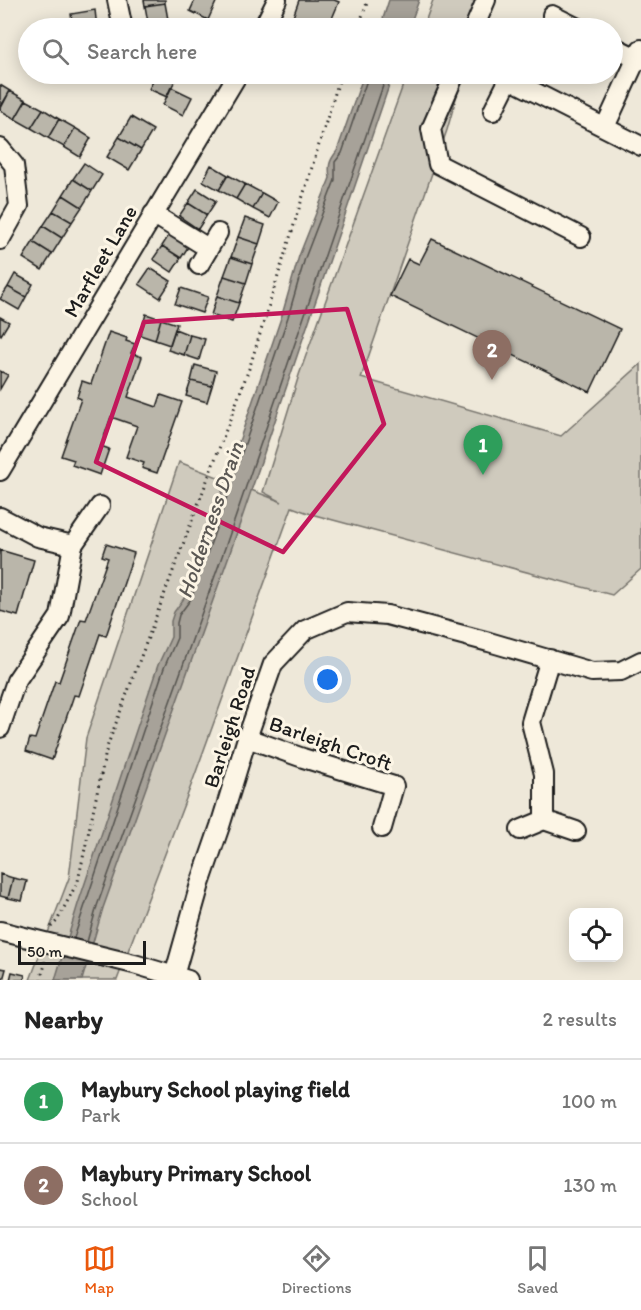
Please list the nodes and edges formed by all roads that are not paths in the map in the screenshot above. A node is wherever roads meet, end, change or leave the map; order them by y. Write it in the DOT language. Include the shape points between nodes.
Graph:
graph roads {
  1 [pos="117,0"];
  2 [pos="277,0"];
  3 [pos="486,0"];
  4 [pos="552,15"];
  5 [pos="121,18"];
  6 [pos="268,18"];
  7 [pos="478,18"];
  8 [pos="558,18"];
  9 [pos="623,50"];
  10 [pos="639,56"];
  11 [pos="232,84"];
  12 [pos="450,84"];
  13 [pos="506,84"];
  14 [pos="519,84"];
  15 [pos="493,111"];
  16 [pos="605,127"];
  17 [pos="641,146"];
  18 [pos="0,148"];
  19 [pos="153,214"];
  20 [pos="581,237"];
  21 [pos="0,240"];
  22 [pos="199,265"];
  23 [pos="0,471"];
  24 [pos="100,506"];
  25 [pos="0,517"];
  26 [pos="73,545"];
  27 [pos="550,659"];
  28 [pos="641,661"];
  29 [pos="0,728"];
  30 [pos="247,738"];
  31 [pos="544,820"];
  32 [pos="382,828"];
  33 [pos="520,830"];
  34 [pos="576,831"];
  35 [pos="0,931"];
  36 [pos="132,972"];
  37 [pos="181,978"];
  1 -- 5 [label="street"];
  2 -- 6 [label="street"];
  3 -- 7 [label="street"];
  4 -- 8 [label="street"];
  9 -- 10 [label="street"];
  10 -- 16 [label="street"];
  11 -- 19 [label="street, Marfleet Lane"];
  12 -- 20 [label="street" via="430,129 438,164"];
  13 -- 15 [label="street"];
  14 -- 16 [label="street"];
  16 -- 17 [label="street"];
  18 -- 21 [label="street" via="14,165 19,206"];
  19 -- 22 [label="street" via="213,241"];
  19 -- 23 [label="street, Marfleet Lane"];
  24 -- 26 [label="street"];
  25 -- 26 [label="street" via="38,537"];
  26 -- 29 [label="street" via="60,616 16,681"];
  27 -- 28 [label="street, Barleigh Road" via="591,672 621,671"];
  27 -- 30 [label="street, Barleigh Road" via="387,615 347,612 305,630 273,664"];
  27 -- 31 [label="street" via="531,722 544,774"];
  30 -- 32 [label="street, Barleigh Croft" via="394,786"];
  30 -- 37 [label="street, Barleigh Road" via="200,884"];
  31 -- 33 [label="street"];
  31 -- 34 [label="street"];
  35 -- 36 [label="street" via="112,959"];
  36 -- 37 [label="street"];
}
